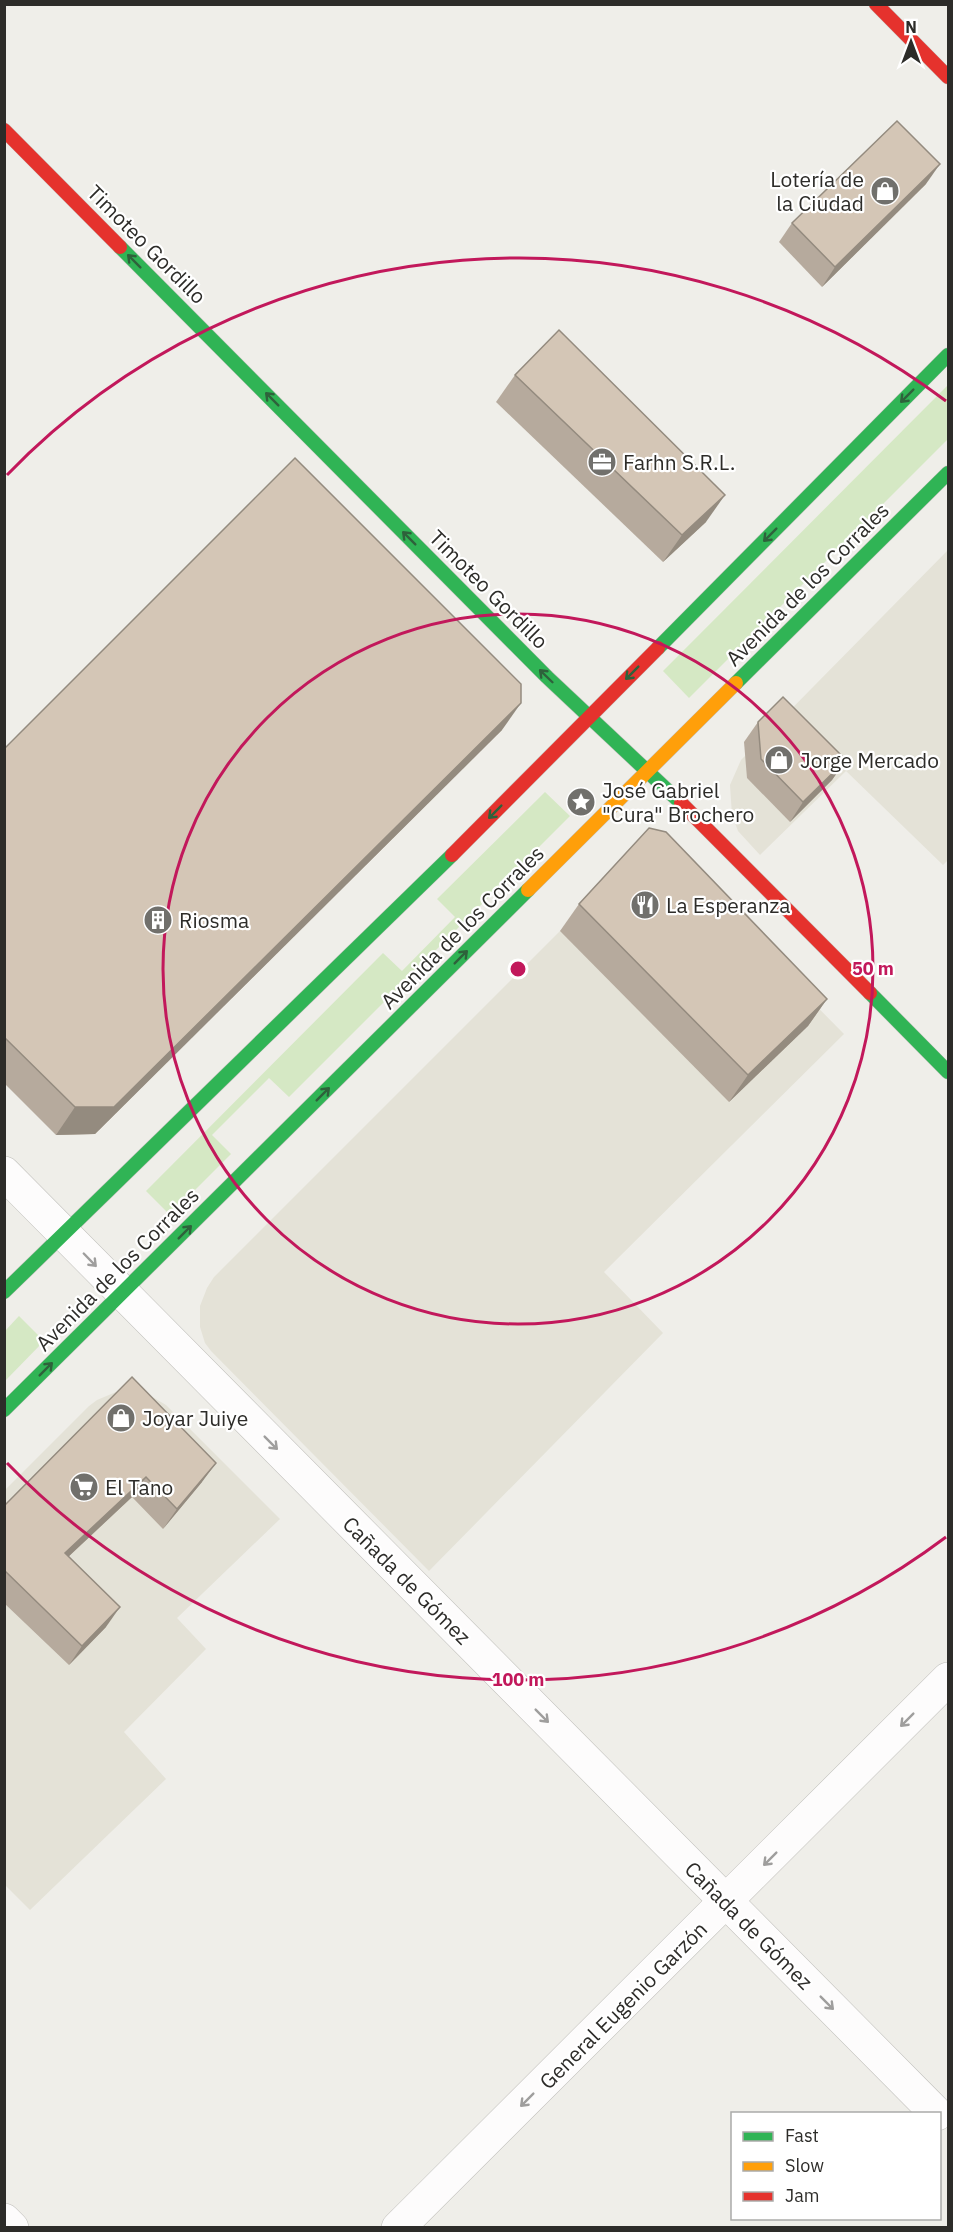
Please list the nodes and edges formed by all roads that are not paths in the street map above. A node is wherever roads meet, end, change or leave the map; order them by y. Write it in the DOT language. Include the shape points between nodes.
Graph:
graph roads {
  1 [pos="876,4"];
  2 [pos="948,77"];
  3 [pos="4,130"];
  4 [pos="948,355"];
  5 [pos="948,473"];
  6 [pos="589,716"];
  7 [pos="648,771"];
  8 [pos="948,1072"];
  9 [pos="4,1173"];
  10 [pos="63,1232"];
  11 [pos="4,1292"];
  12 [pos="123,1293"];
  13 [pos="4,1410"];
  14 [pos="948,1679"];
  15 [pos="726,1902"];
  16 [pos="935,2112"];
  17 [pos="4,2220"];
  18 [pos="12,2228"];
  19 [pos="398,2228"];
  1 -- 2 [label="main road"];
  6 -- 3 [label="main road, Timoteo Gordillo, one-way"];
  4 -- 6 [label="main road, one-way"];
  5 -- 7 [label="main road, Avenida de los Corrales"];
  6 -- 7 [label="main road, Timoteo Gordillo"];
  6 -- 10 [label="main road, one-way" via="451,856"];
  7 -- 8 [label="main road, Timoteo Gordillo"];
  12 -- 7 [label="main road, Avenida de los Corrales, one-way"];
  9 -- 10 [label="street, Cañada de Gómez"];
  10 -- 11 [label="main road"];
  10 -- 12 [label="street, Cañada de Gómez, one-way"];
  13 -- 12 [label="main road, Avenida de los Corrales, one-way"];
  12 -- 15 [label="street, Cañada de Gómez, one-way"];
  14 -- 15 [label="street, General Eugenio Garzón, one-way"];
  15 -- 16 [label="street, Cañada de Gómez, one-way"];
  15 -- 19 [label="street, General Eugenio Garzón, one-way"];
  17 -- 18 [label="street"];
}
